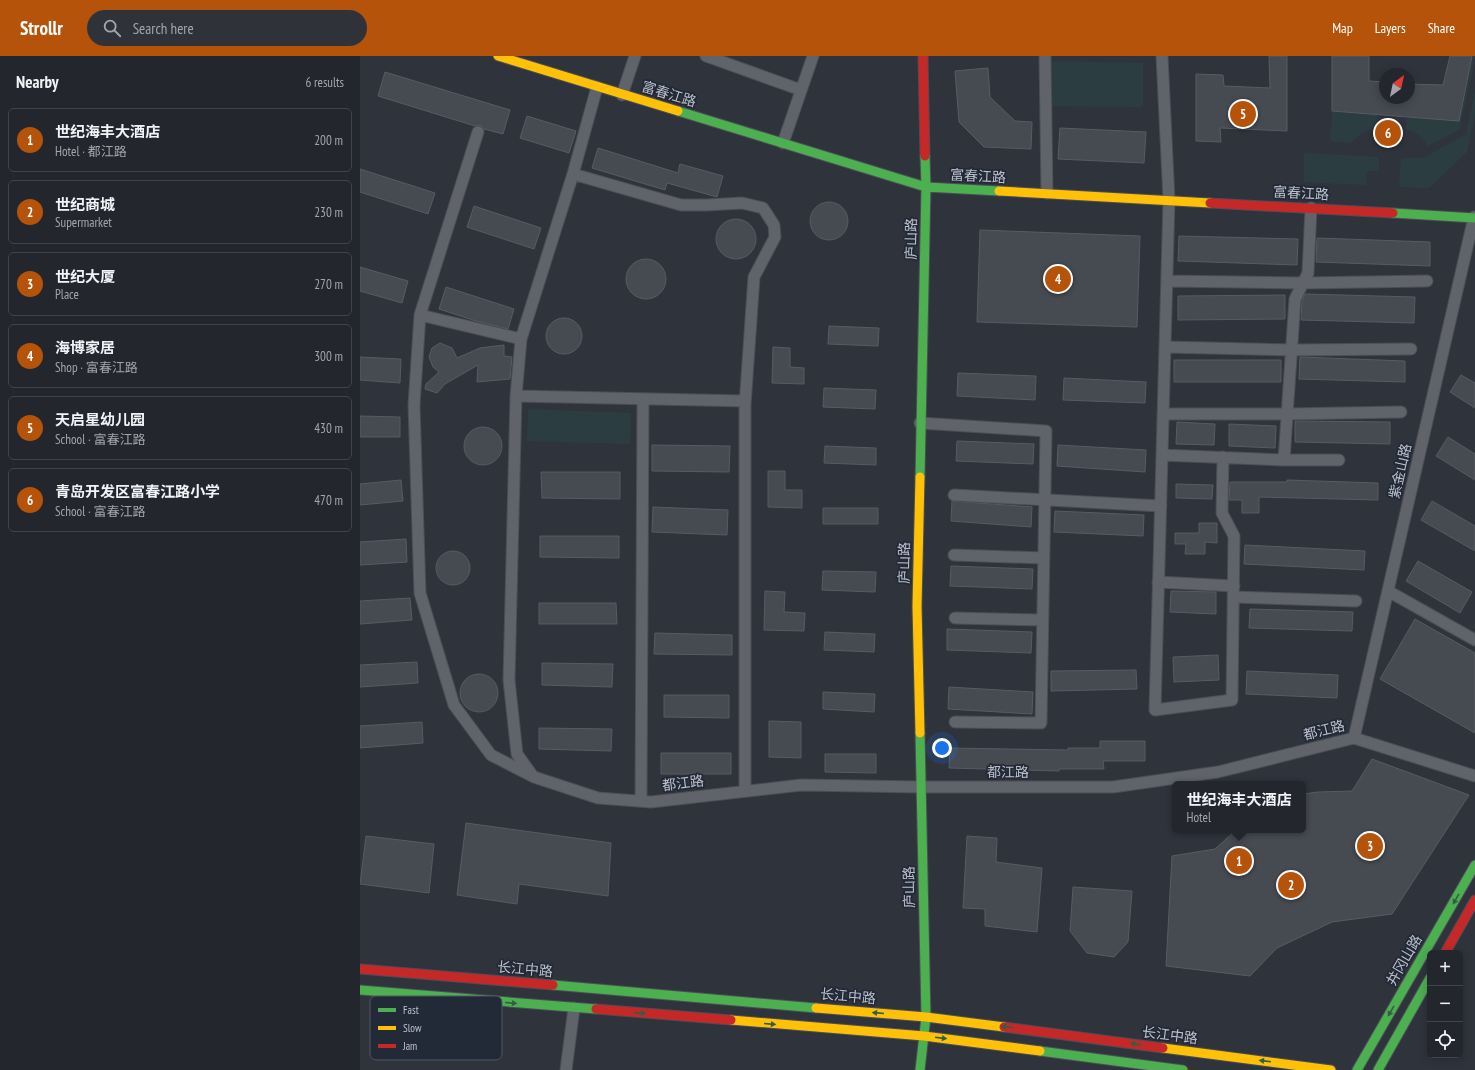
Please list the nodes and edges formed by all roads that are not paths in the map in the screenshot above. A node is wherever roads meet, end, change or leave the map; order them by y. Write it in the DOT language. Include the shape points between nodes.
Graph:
graph roads {
  1 [pos="498,56"];
  2 [pos="635,56"];
  3 [pos="706,56"];
  4 [pos="813,56"];
  5 [pos="923,56"];
  6 [pos="1045,56"];
  7 [pos="1162,56"];
  8 [pos="524,60"];
  9 [pos="598,87"];
  10 [pos="801,90"];
  11 [pos="622,94"];
  12 [pos="478,132"];
  13 [pos="783,144"];
  14 [pos="574,174"];
  15 [pos="926,187"];
  16 [pos="1047,193"];
  17 [pos="1169,200"];
  18 [pos="1311,208"];
  19 [pos="1475,215"];
  20 [pos="1167,281"];
  21 [pos="1427,281"];
  22 [pos="1303,283"];
  23 [pos="420,315"];
  24 [pos="521,339"];
  25 [pos="1165,347"];
  26 [pos="1410,348"];
  27 [pos="1291,350"];
  28 [pos="516,396"];
  29 [pos="643,398"];
  30 [pos="745,401"];
  31 [pos="1401,412"];
  32 [pos="1163,414"];
  33 [pos="1287,414"];
  34 [pos="920,423"];
  35 [pos="1162,455"];
  36 [pos="1223,458"];
  37 [pos="1284,460"];
  38 [pos="1339,460"];
  39 [pos="954,495"];
  40 [pos="1044,500"];
  41 [pos="1161,506"];
  42 [pos="954,555"];
  43 [pos="1043,558"];
  44 [pos="1158,582"];
  45 [pos="1388,591"];
  46 [pos="1234,592"];
  47 [pos="1356,601"];
  48 [pos="955,618"];
  49 [pos="1042,620"];
  50 [pos="1475,640"];
  51 [pos="955,722"];
  52 [pos="1354,738"];
  53 [pos="1475,776"];
  54 [pos="534,777"];
  55 [pos="921,787"];
  56 [pos="745,791"];
  57 [pos="641,801"];
  58 [pos="1475,865"];
  59 [pos="1475,900"];
  60 [pos="1446,950"];
  61 [pos="360,969"];
  62 [pos="1427,983"];
  63 [pos="360,990"];
  64 [pos="431,996"];
  65 [pos="502,1002"];
  66 [pos="574,1008"];
  67 [pos="926,1017"];
  68 [pos="924,1036"];
  69 [pos="566,1070"];
  70 [pos="920,1070"];
  71 [pos="1183,1070"];
  72 [pos="1331,1070"];
  73 [pos="1357,1070"];
  74 [pos="1378,1070"];
  1 -- 8 [label="main road, 富春江路"];
  2 -- 11 [label="street"];
  3 -- 10 [label="street"];
  4 -- 10 [label="street"];
  5 -- 15 [label="main road, 庐山路"];
  6 -- 16 [label="street"];
  7 -- 17 [label="street"];
  8 -- 9 [label="main road, 富春江路"];
  9 -- 11 [label="main road, 富春江路"];
  9 -- 14 [label="street"];
  10 -- 13 [label="street"];
  11 -- 13 [label="main road, 富春江路"];
  12 -- 23 [label="street, 都江路"];
  13 -- 15 [label="main road, 富春江路"];
  14 -- 24 [label="street"];
  14 -- 30 [label="street" via="681,205 742,203 763,208 774,225 775,237 754,277"];
  15 -- 16 [label="main road, 富春江路"];
  15 -- 34 [label="main road, 庐山路"];
  16 -- 17 [label="main road, 富春江路"];
  17 -- 18 [label="main road, 富春江路"];
  17 -- 20 [label="street"];
  18 -- 19 [label="main road, 富春江路"];
  18 -- 22 [label="street" via="1308,273"];
  19 -- 45 [label="street, 紫金山路"];
  20 -- 22 [label="street"];
  20 -- 25 [label="street"];
  21 -- 22 [label="street"];
  22 -- 27 [label="street" via="1295,299"];
  23 -- 24 [label="street"];
  23 -- 54 [label="street, 都江路" via="414,404 420,593 454,705 491,755"];
  24 -- 28 [label="street"];
  25 -- 27 [label="street"];
  25 -- 32 [label="street"];
  26 -- 27 [label="street"];
  27 -- 33 [label="street"];
  28 -- 29 [label="street"];
  28 -- 54 [label="street" via="508,680 517,754"];
  29 -- 30 [label="street"];
  29 -- 57 [label="street"];
  30 -- 56 [label="street"];
  31 -- 33 [label="street"];
  32 -- 33 [label="street"];
  32 -- 35 [label="street"];
  33 -- 37 [label="street"];
  34 -- 40 [label="street" via="1046,431"];
  34 -- 55 [label="main road, 庐山路" via="917,606"];
  35 -- 36 [label="street"];
  35 -- 41 [label="street"];
  36 -- 37 [label="street"];
  36 -- 46 [label="street" via="1222,513 1234,536"];
  37 -- 38 [label="street"];
  39 -- 40 [label="street"];
  40 -- 41 [label="street"];
  40 -- 43 [label="street"];
  41 -- 44 [label="street"];
  42 -- 43 [label="street"];
  43 -- 49 [label="street"];
  44 -- 46 [label="street"];
  44 -- 46 [label="street" via="1155,710 1232,700"];
  45 -- 50 [label="street"];
  45 -- 52 [label="street, 紫金山路"];
  46 -- 47 [label="street"];
  48 -- 49 [label="street"];
  49 -- 51 [label="street" via="1041,723"];
  52 -- 53 [label="street, 都江路"];
  52 -- 55 [label="street, 都江路" via="1218,772 1113,787"];
  54 -- 57 [label="street, 都江路" via="598,798"];
  55 -- 56 [label="street, 都江路" via="801,785"];
  55 -- 67 [label="main road, 庐山路"];
  56 -- 57 [label="street, 都江路"];
  58 -- 73 [label="main road, 井冈山路, one-way"];
  59 -- 60 [label="main road"];
  67 -- 61 [label="main road, 长江中路, one-way"];
  62 -- 74 [label="main road"];
  63 -- 64 [label="main road, one-way"];
  65 -- 66 [label="main road, one-way"];
  66 -- 68 [label="main road, one-way"];
  66 -- 69 [label="street"];
  67 -- 68 [label="main road, 庐山路"];
  72 -- 67 [label="main road, 长江中路, one-way"];
  68 -- 70 [label="main road, 庐山路"];
  68 -- 71 [label="main road, one-way"];
}
